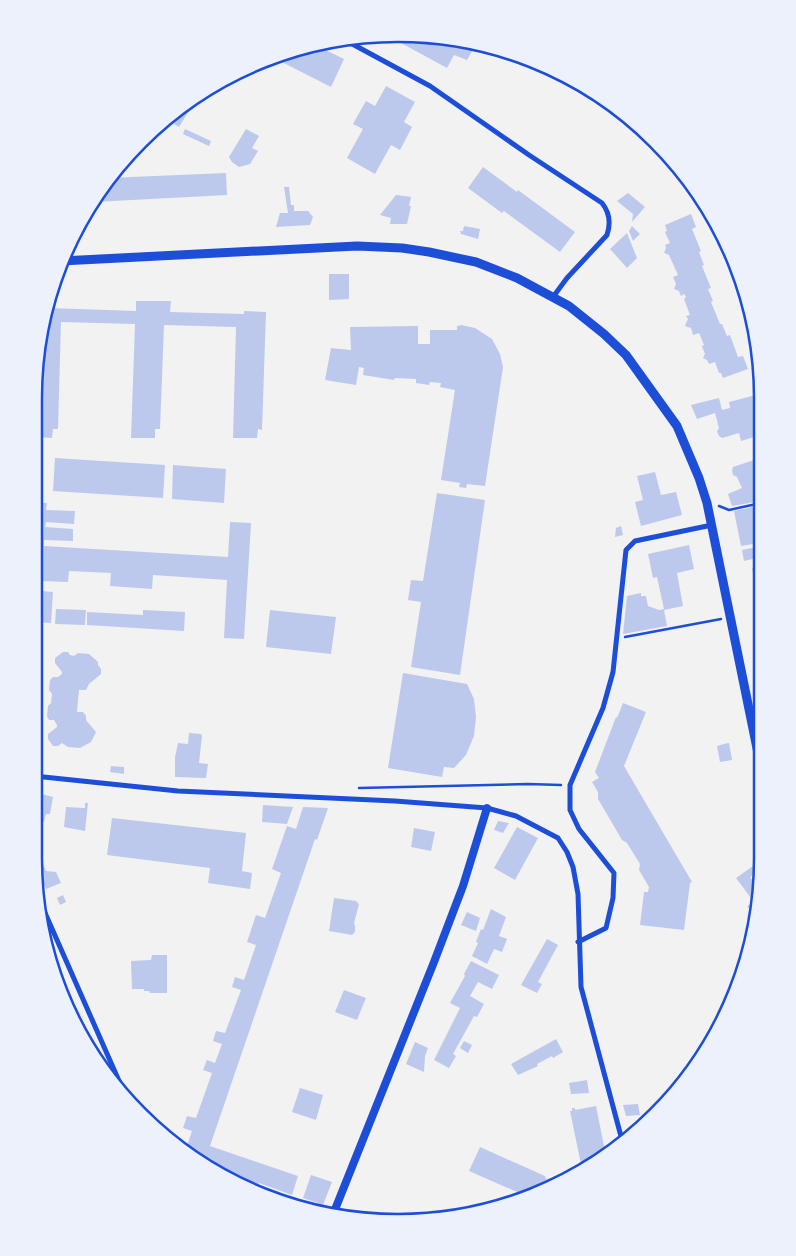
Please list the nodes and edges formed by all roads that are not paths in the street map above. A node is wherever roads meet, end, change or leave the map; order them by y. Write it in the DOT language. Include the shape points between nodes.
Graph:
graph roads {
  1 [pos="355,46"];
  2 [pos="71,261"];
  3 [pos="553,297"];
  4 [pos="712,525"];
  5 [pos="754,734"];
  6 [pos="42,777"];
  7 [pos="487,808"];
  8 [pos="48,920"];
  9 [pos="578,942"];
  10 [pos="114,1071"];
  11 [pos="621,1135"];
  12 [pos="336,1208"];
  1 -- 3 [label="street" via="430,86 602,203 609,215 607,235"];
  2 -- 3 [label="main road" via="357,246 402,248 482,264"];
  3 -- 4 [label="main road" via="604,334 632,363 677,426 699,478"];
  4 -- 5 [label="main road"];
  4 -- 9 [label="street" via="635,541 626,550 613,672 603,708 570,785 570,810 579,829 614,873 613,898 606,928"];
  6 -- 7 [label="street" via="178,791"];
  7 -- 9 [label="street" via="516,816 558,838 573,867 578,894"];
  7 -- 12 [label="street" via="463,886"];
  8 -- 10 [label="street"];
  9 -- 11 [label="street" via="581,987"];
}
